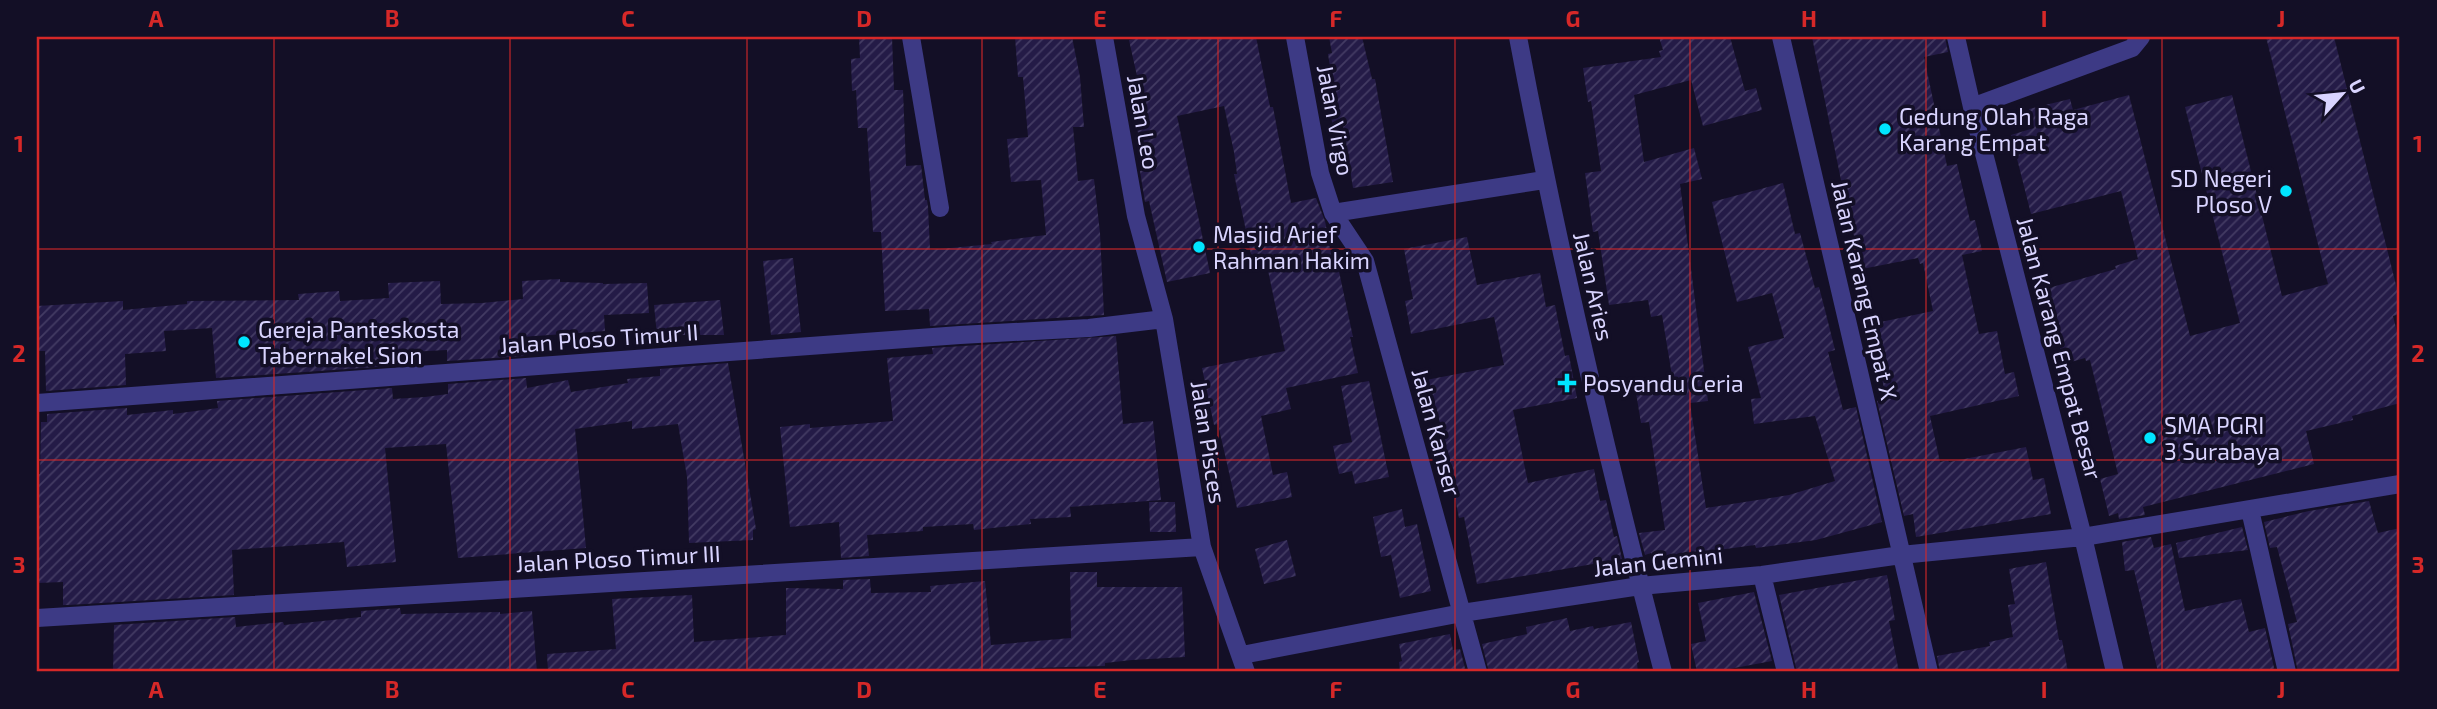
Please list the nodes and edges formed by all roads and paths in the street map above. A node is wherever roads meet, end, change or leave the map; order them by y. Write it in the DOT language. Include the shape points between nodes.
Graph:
graph roads {
  1 [pos="911,37"];
  2 [pos="1104,37"];
  3 [pos="1295,37"];
  4 [pos="1518,37"];
  5 [pos="1781,37"];
  6 [pos="1956,37"];
  7 [pos="2141,37"];
  8 [pos="1972,107"];
  9 [pos="1544,180"];
  10 [pos="940,208"];
  11 [pos="1333,213"];
  12 [pos="1136,216"];
  13 [pos="1164,319"];
  14 [pos="37,403"];
  15 [pos="2400,484"];
  16 [pos="2250,510"];
  17 [pos="2083,537"];
  18 [pos="1202,547"];
  19 [pos="1901,555"];
  20 [pos="1762,575"];
  21 [pos="1640,586"];
  22 [pos="1462,613"];
  23 [pos="37,618"];
  24 [pos="1244,663"];
  25 [pos="1478,672"];
  26 [pos="1663,672"];
  27 [pos="1786,672"];
  28 [pos="1929,672"];
  29 [pos="2115,672"];
  30 [pos="2287,672"];
  1 -- 10 [label="street"];
  2 -- 12 [label="street, Jalan Leo"];
  3 -- 11 [label="street, Jalan Virgo" via="1320,173"];
  4 -- 9 [label="street, Jalan Aries"];
  5 -- 19 [label="street, Jalan Karang Empat X"];
  6 -- 8 [label="street, Jalan Karang Empat Besar"];
  7 -- 8 [label="street" via="2132,48"];
  8 -- 17 [label="street, Jalan Karang Empat Besar"];
  9 -- 11 [label="street"];
  9 -- 21 [label="street, Jalan Aries"];
  11 -- 22 [label="street, Jalan Kanser" via="1365,261"];
  12 -- 13 [label="street, Jalan Pisces"];
  13 -- 14 [label="street, Jalan Ploso Timur II"];
  13 -- 18 [label="street, Jalan Pisces"];
  15 -- 16 [label="street, Jalan Gemini"];
  16 -- 17 [label="street, Jalan Gemini"];
  16 -- 30 [label="street"];
  17 -- 19 [label="street, Jalan Gemini"];
  17 -- 29 [label="street, Jalan Karang Empat Besar"];
  18 -- 23 [label="street, Jalan Ploso Timur III"];
  18 -- 24 [label="street, Jalan Pisces"];
  19 -- 20 [label="street, Jalan Gemini"];
  19 -- 28 [label="street, Jalan Karang Empat X"];
  20 -- 21 [label="street, Jalan Gemini"];
  20 -- 27 [label="street"];
  21 -- 22 [label="street, Jalan Gemini"];
  21 -- 26 [label="street, Jalan Aries"];
  22 -- 24 [label="street, Jalan Gemini"];
  22 -- 25 [label="street, Jalan Kanser"];
}
